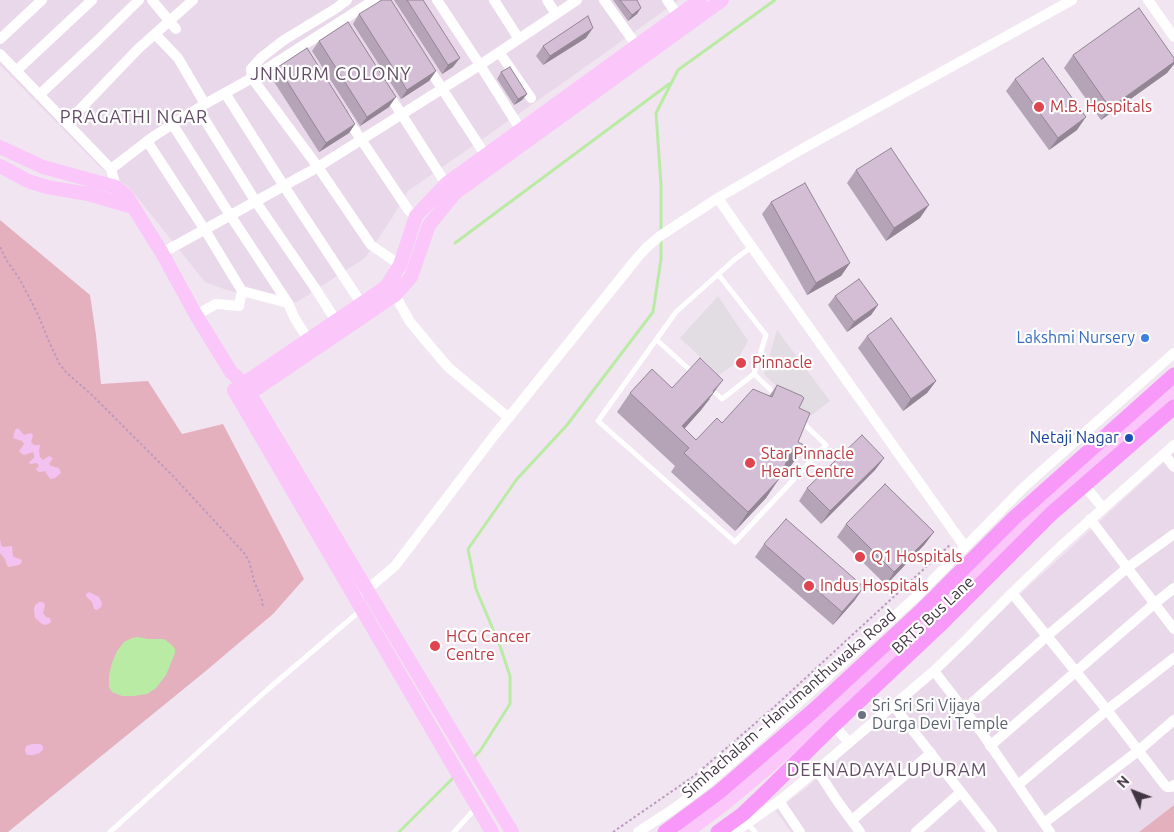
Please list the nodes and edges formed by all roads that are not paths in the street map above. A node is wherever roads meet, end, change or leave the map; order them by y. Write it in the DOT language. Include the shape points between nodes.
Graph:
graph roads {
  1 [pos="42,0"];
  2 [pos="92,0"];
  3 [pos="139,0"];
  4 [pos="152,0"];
  5 [pos="193,0"];
  6 [pos="347,0"];
  7 [pos="374,0"];
  8 [pos="437,0"];
  9 [pos="494,0"];
  10 [pos="547,0"];
  11 [pos="577,0"];
  12 [pos="604,0"];
  13 [pos="667,0"];
  14 [pos="700,0"];
  15 [pos="722,0"];
  16 [pos="1072,0"];
  17 [pos="1148,0"];
  18 [pos="556,14"];
  19 [pos="678,16"];
  20 [pos="172,25"];
  21 [pos="155,34"];
  22 [pos="1174,37"];
  23 [pos="0,39"];
  24 [pos="519,39"];
  25 [pos="637,46"];
  26 [pos="499,52"];
  27 [pos="0,54"];
  28 [pos="422,56"];
  29 [pos="480,64"];
  30 [pos="16,71"];
  31 [pos="252,78"];
  32 [pos="382,83"];
  33 [pos="442,89"];
  34 [pos="225,93"];
  35 [pos="39,95"];
  36 [pos="531,98"];
  37 [pos="202,106"];
  38 [pos="341,109"];
  39 [pos="401,114"];
  40 [pos="67,123"];
  41 [pos="173,125"];
  42 [pos="524,136"];
  43 [pos="361,140"];
  44 [pos="148,142"];
  45 [pos="0,147"];
  46 [pos="486,156"];
  47 [pos="0,166"];
  48 [pos="318,167"];
  49 [pos="111,169"];
  50 [pos="446,184"];
  51 [pos="284,186"];
  52 [pos="116,187"];
  53 [pos="718,198"];
  54 [pos="256,202"];
  55 [pos="133,207"];
  56 [pos="230,215"];
  57 [pos="416,216"];
  58 [pos="205,230"];
  59 [pos="752,247"];
  60 [pos="162,253"];
  61 [pos="400,265"];
  62 [pos="718,274"];
  63 [pos="242,291"];
  64 [pos="396,295"];
  65 [pos="288,303"];
  66 [pos="361,303"];
  67 [pos="196,315"];
  68 [pos="336,320"];
  69 [pos="308,339"];
  70 [pos="656,340"];
  71 [pos="1174,353"];
  72 [pos="754,374"];
  73 [pos="1174,375"];
  74 [pos="700,380"];
  75 [pos="708,386"];
  76 [pos="242,392"];
  77 [pos="1174,392"];
  78 [pos="780,400"];
  79 [pos="1174,407"];
  80 [pos="508,417"];
  81 [pos="800,419"];
  82 [pos="1174,445"];
  83 [pos="1164,454"];
  84 [pos="1174,467"];
  85 [pos="1084,485"];
  86 [pos="1103,508"];
  87 [pos="1090,519"];
  88 [pos="1174,534"];
  89 [pos="965,547"];
  90 [pos="1127,568"];
  91 [pos="1174,588"];
  92 [pos="367,590"];
  93 [pos="1012,592"];
  94 [pos="359,604"];
  95 [pos="1154,604"];
  96 [pos="1174,630"];
  97 [pos="1047,636"];
  98 [pos="1174,658"];
  99 [pos="934,671"];
  100 [pos="1076,672"];
  101 [pos="893,705"];
  102 [pos="964,710"];
  103 [pos="1107,710"];
  104 [pos="1174,720"];
  105 [pos="834,726"];
  106 [pos="849,743"];
  107 [pos="990,746"];
  108 [pos="1138,751"];
  109 [pos="931,753"];
  110 [pos="817,770"];
  111 [pos="1018,785"];
  112 [pos="1174,785"];
  113 [pos="961,792"];
  114 [pos="779,801"];
  115 [pos="478,806"];
  116 [pos="852,820"];
  117 [pos="747,823"];
  118 [pos="1047,828"];
  119 [pos="110,832"];
  120 [pos="454,832"];
  121 [pos="492,832"];
  122 [pos="512,832"];
  123 [pos="638,832"];
  124 [pos="665,832"];
  125 [pos="687,832"];
  126 [pos="718,832"];
  127 [pos="735,832"];
  128 [pos="755,832"];
  129 [pos="800,832"];
  130 [pos="860,832"];
  131 [pos="916,832"];
  132 [pos="992,832"];
  1 -- 23 [label="street"];
  2 -- 30 [label="street"];
  3 -- 35 [label="street"];
  4 -- 20 [label="street"];
  5 -- 20 [label="street"];
  6 -- 31 [label="street" via="262,57 251,69"];
  7 -- 31 [label="street" via="345,24"];
  8 -- 29 [label="street"];
  9 -- 24 [label="street"];
  10 -- 18 [label="street"];
  11 -- 18 [label="street"];
  12 -- 25 [label="street"];
  13 -- 19 [label="street"];
  14 -- 19 [label="street"];
  15 -- 42 [label="street"];
  16 -- 53 [label="street"];
  17 -- 22 [label="street"];
  18 -- 24 [label="street"];
  19 -- 25 [label="street"];
  20 -- 21 [label="street"];
  21 -- 37 [label="street" via="178,58"];
  21 -- 40 [label="street"];
  24 -- 26 [label="street"];
  25 -- 42 [label="street"];
  26 -- 29 [label="street"];
  26 -- 36 [label="street"];
  27 -- 30 [label="street"];
  28 -- 33 [label="street"];
  29 -- 33 [label="street"];
  29 -- 42 [label="street"];
  30 -- 35 [label="street"];
  31 -- 34 [label="street"];
  31 -- 48 [label="street"];
  32 -- 39 [label="street"];
  33 -- 39 [label="street"];
  33 -- 46 [label="street"];
  34 -- 37 [label="street"];
  34 -- 51 [label="street"];
  35 -- 40 [label="street"];
  37 -- 41 [label="street"];
  37 -- 54 [label="street"];
  38 -- 43 [label="street"];
  39 -- 43 [label="street"];
  39 -- 50 [label="street"];
  40 -- 49 [label="street"];
  41 -- 44 [label="street"];
  41 -- 56 [label="street"];
  42 -- 46 [label="street"];
  42 -- 64 [label="street" via="455,194 429,225 411,277"];
  43 -- 48 [label="street"];
  43 -- 57 [label="street"];
  44 -- 49 [label="street"];
  44 -- 58 [label="street"];
  45 -- 52 [label="street" via="43,167"];
  46 -- 50 [label="street"];
  47 -- 55 [label="street" via="28,181"];
  48 -- 51 [label="street"];
  48 -- 61 [label="street" via="371,245"];
  49 -- 52 [label="street"];
  50 -- 57 [label="street"];
  51 -- 54 [label="street"];
  51 -- 66 [label="street"];
  52 -- 55 [label="street"];
  53 -- 59 [label="street"];
  53 -- 80 [label="street" via="647,247"];
  54 -- 56 [label="street"];
  54 -- 68 [label="street"];
  55 -- 60 [label="street"];
  56 -- 58 [label="street"];
  56 -- 65 [label="street"];
  57 -- 61 [label="street"];
  58 -- 60 [label="street"];
  58 -- 63 [label="street"];
  59 -- 62 [label="lane"];
  59 -- 89 [label="street"];
  60 -- 67 [label="street"];
  61 -- 66 [label="street" via="386,286"];
  62 -- 70 [label="lane" via="676,312"];
  62 -- 72 [label="lane" via="766,334"];
  63 -- 65 [label="street"];
  63 -- 67 [label="street" via="240,306 216,304"];
  64 -- 76 [label="street"];
  64 -- 80 [label="street" via="410,322 448,367"];
  65 -- 69 [label="street"];
  66 -- 68 [label="street"];
  67 -- 76 [label="street"];
  68 -- 69 [label="street"];
  69 -- 76 [label="street"];
  70 -- 74 [label="lane"];
  70 -- 81 [label="lane" via="598,421 735,542 826,445"];
  71 -- 89 [label="street" via="1024,487"];
  72 -- 75 [label="lane" via="722,399"];
  72 -- 78 [label="lane"];
  73 -- 124 [label="main road, Simhachalam - Hanumanthuwaka Road" via="1014,518 921,611 814,710 718,792"];
  76 -- 92 [label="street"];
  76 -- 94 [label="street"];
  77 -- 125 [label="street, BRTS Bus Lane" via="1045,506 933,617 809,730"];
  79 -- 85 [label="main road"];
  80 -- 92 [label="street" via="395,566"];
  82 -- 83 [label="street"];
  83 -- 84 [label="street"];
  83 -- 86 [label="street"];
  85 -- 86 [label="street"];
  85 -- 105 [label="main road"];
  86 -- 87 [label="street"];
  87 -- 90 [label="street"];
  87 -- 93 [label="street"];
  88 -- 90 [label="street"];
  89 -- 123 [label="street" via="917,596 714,778"];
  90 -- 95 [label="street"];
  90 -- 97 [label="street"];
  91 -- 95 [label="street"];
  92 -- 94 [label="street"];
  92 -- 122 [label="street"];
  93 -- 97 [label="street"];
  93 -- 99 [label="street"];
  94 -- 115 [label="street"];
  94 -- 119 [label="lane"];
  95 -- 96 [label="street"];
  95 -- 100 [label="street"];
  97 -- 100 [label="street"];
  97 -- 102 [label="street"];
  98 -- 103 [label="street"];
  99 -- 101 [label="street"];
  99 -- 102 [label="street"];
  100 -- 103 [label="street"];
  100 -- 107 [label="street"];
  101 -- 106 [label="street"];
  101 -- 109 [label="street"];
  102 -- 107 [label="street"];
  103 -- 108 [label="street"];
  103 -- 111 [label="street"];
  104 -- 108 [label="street"];
  105 -- 106 [label="street"];
  105 -- 126 [label="main road" via="764,794"];
  106 -- 110 [label="street"];
  107 -- 111 [label="street"];
  108 -- 112 [label="street" via="1167,787"];
  108 -- 118 [label="street"];
  109 -- 113 [label="street"];
  109 -- 116 [label="street"];
  110 -- 114 [label="street"];
  110 -- 116 [label="street"];
  111 -- 118 [label="street"];
  113 -- 131 [label="street"];
  113 -- 132 [label="street"];
  114 -- 117 [label="street"];
  114 -- 129 [label="street"];
  115 -- 120 [label="lane"];
  115 -- 121 [label="street"];
  116 -- 130 [label="street"];
  117 -- 127 [label="street"];
  117 -- 128 [label="lane"];
}
